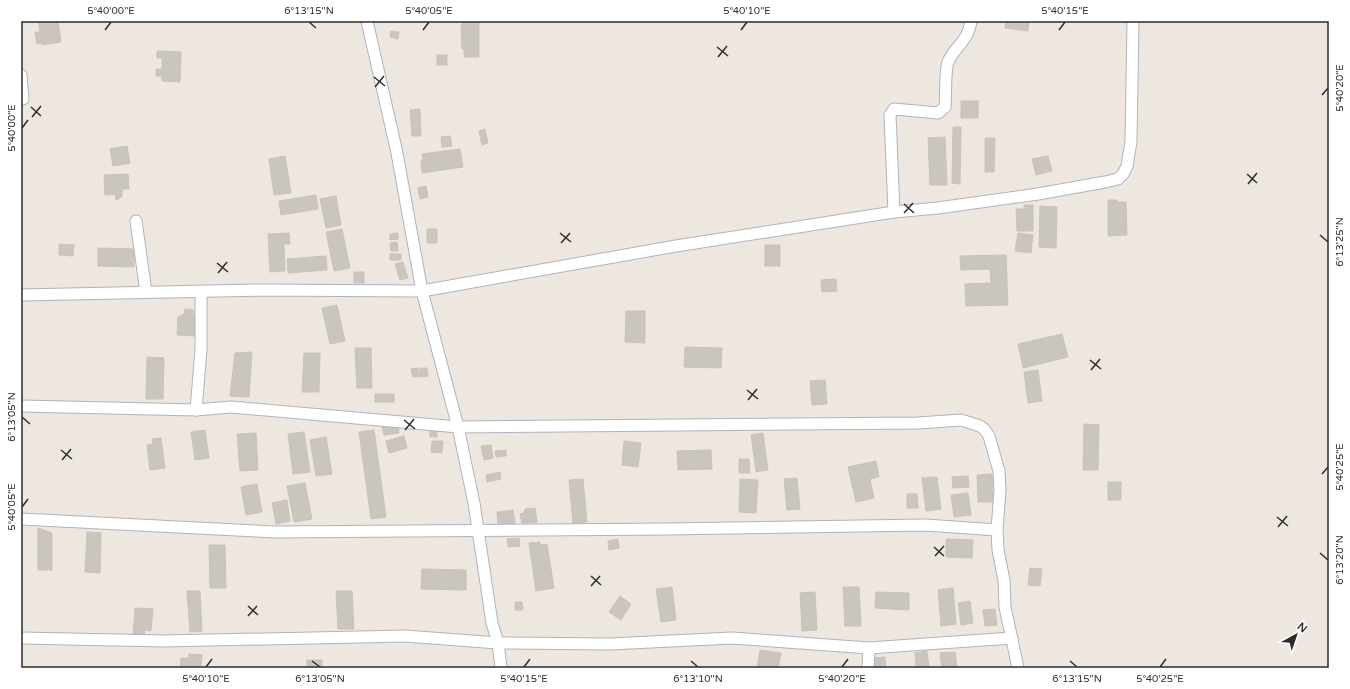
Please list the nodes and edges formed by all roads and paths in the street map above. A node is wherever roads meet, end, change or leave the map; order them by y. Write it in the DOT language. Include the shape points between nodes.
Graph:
graph roads {
  1 [pos="367,21"];
  2 [pos="971,21"];
  3 [pos="1132,21"];
  4 [pos="21,75"];
  5 [pos="23,99"];
  6 [pos="894,212"];
  7 [pos="136,221"];
  8 [pos="201,291"];
  9 [pos="422,291"];
  10 [pos="146,292"];
  11 [pos="21,295"];
  12 [pos="21,406"];
  13 [pos="196,410"];
  14 [pos="458,428"];
  15 [pos="21,519"];
  16 [pos="478,530"];
  17 [pos="996,530"];
  18 [pos="21,638"];
  19 [pos="1012,638"];
  20 [pos="498,643"];
  21 [pos="869,648"];
  22 [pos="501,668"];
  23 [pos="868,668"];
  24 [pos="1018,668"];
  1 -- 9 [label="street" via="398,153"];
  2 -- 6 [label="street" via="970,30 947,64 945,107 938,113 894,109 890,115"];
  3 -- 6 [label="street" via="1130,142 1127,166 1118,179 1038,194"];
  4 -- 5 [label="street"];
  6 -- 9 [label="street" via="676,246"];
  7 -- 10 [label="street"];
  8 -- 9 [label="street"];
  8 -- 10 [label="street"];
  8 -- 13 [label="street" via="201,350"];
  9 -- 14 [label="street"];
  10 -- 11 [label="street"];
  12 -- 13 [label="street"];
  13 -- 14 [label="street" via="231,408"];
  14 -- 16 [label="street"];
  14 -- 17 [label="street" via="918,423 961,420 980,426 989,436 999,471"];
  15 -- 16 [label="street" via="275,532"];
  16 -- 17 [label="street" via="926,525"];
  16 -- 20 [label="street" via="492,623"];
  17 -- 19 [label="street" via="1004,580 1005,608"];
  18 -- 20 [label="street" via="164,641 405,636"];
  19 -- 21 [label="street"];
  19 -- 24 [label="street"];
  20 -- 21 [label="street" via="610,644 732,638"];
  20 -- 22 [label="street"];
  21 -- 23 [label="street"];
}
